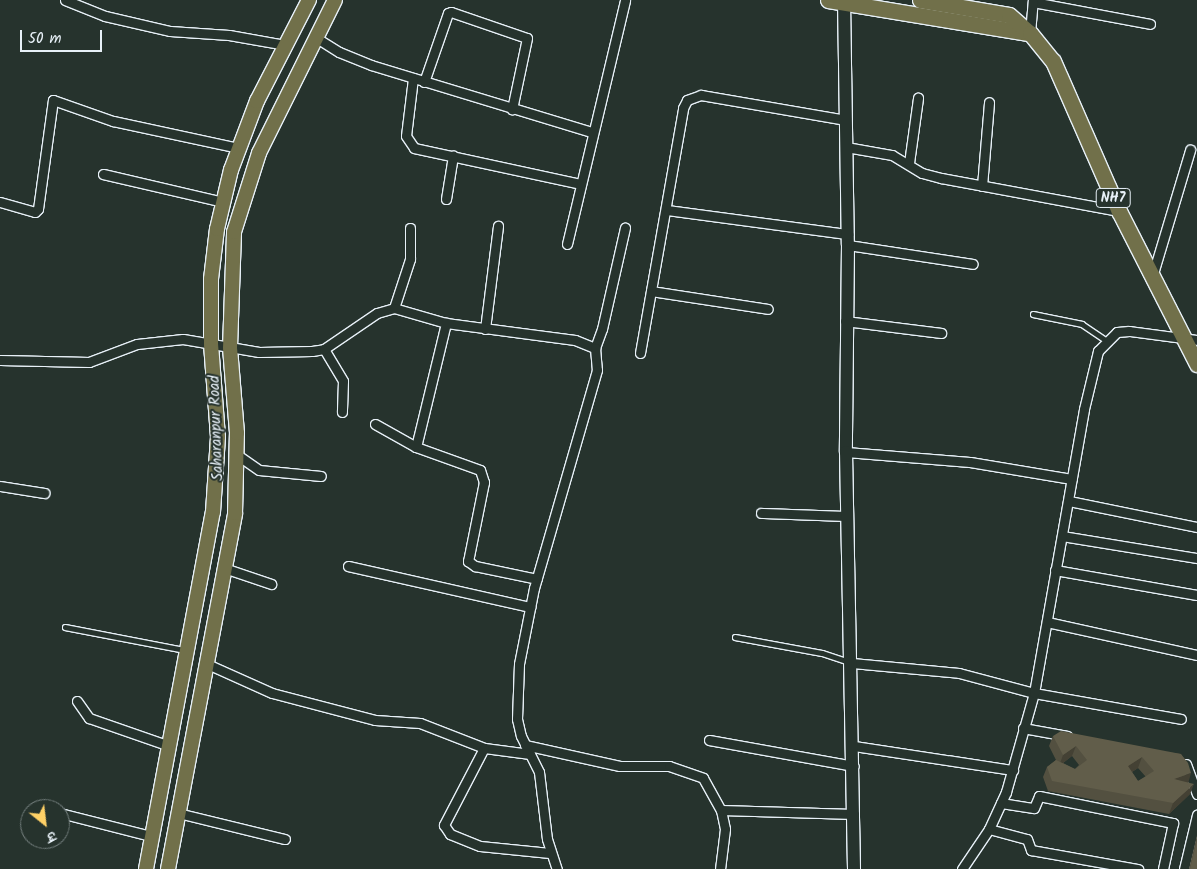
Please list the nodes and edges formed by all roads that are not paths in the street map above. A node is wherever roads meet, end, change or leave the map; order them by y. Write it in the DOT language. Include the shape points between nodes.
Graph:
graph roads {
  1 [pos="69,0"];
  2 [pos="309,0"];
  3 [pos="334,0"];
  4 [pos="625,0"];
  5 [pos="828,0"];
  6 [pos="920,0"];
  7 [pos="844,1"];
  8 [pos="1033,1"];
  9 [pos="1150,24"];
  10 [pos="1030,33"];
  11 [pos="315,37"];
  12 [pos="286,45"];
  13 [pos="413,78"];
  14 [pos="424,82"];
  15 [pos="918,98"];
  16 [pos="990,102"];
  17 [pos="512,109"];
  18 [pos="846,120"];
  19 [pos="591,132"];
  20 [pos="846,147"];
  21 [pos="239,148"];
  22 [pos="1190,150"];
  23 [pos="453,156"];
  24 [pos="909,163"];
  25 [pos="103,174"];
  26 [pos="580,184"];
  27 [pos="982,186"];
  28 [pos="446,199"];
  29 [pos="0,202"];
  30 [pos="223,202"];
  31 [pos="667,210"];
  32 [pos="1119,211"];
  33 [pos="498,226"];
  34 [pos="410,228"];
  35 [pos="624,228"];
  36 [pos="848,239"];
  37 [pos="567,244"];
  38 [pos="973,264"];
  39 [pos="1152,277"];
  40 [pos="651,292"];
  41 [pos="394,308"];
  42 [pos="768,309"];
  43 [pos="1033,314"];
  44 [pos="845,321"];
  45 [pos="446,323"];
  46 [pos="485,329"];
  47 [pos="941,334"];
  48 [pos="1106,340"];
  49 [pos="1190,340"];
  50 [pos="211,344"];
  51 [pos="230,348"];
  52 [pos="594,348"];
  53 [pos="324,349"];
  54 [pos="640,353"];
  55 [pos="1,358"];
  56 [pos="1197,364"];
  57 [pos="342,412"];
  58 [pos="375,424"];
  59 [pos="416,446"];
  60 [pos="846,452"];
  61 [pos="236,454"];
  62 [pos="321,476"];
  63 [pos="1072,479"];
  64 [pos="0,486"];
  65 [pos="44,493"];
  66 [pos="1069,501"];
  67 [pos="761,513"];
  68 [pos="848,516"];
  69 [pos="1197,527"];
  70 [pos="1062,536"];
  71 [pos="1197,558"];
  72 [pos="348,566"];
  73 [pos="224,568"];
  74 [pos="1055,570"];
  75 [pos="537,579"];
  76 [pos="271,584"];
  77 [pos="1197,595"];
  78 [pos="530,607"];
  79 [pos="1047,622"];
  80 [pos="65,627"];
  81 [pos="735,637"];
  82 [pos="186,650"];
  83 [pos="1197,655"];
  84 [pos="205,663"];
  85 [pos="852,663"];
  86 [pos="1034,693"];
  87 [pos="77,701"];
  88 [pos="1181,719"];
  89 [pos="1023,728"];
  90 [pos="1079,739"];
  91 [pos="709,740"];
  92 [pos="167,745"];
  93 [pos="525,745"];
  94 [pos="854,746"];
  95 [pos="484,748"];
  96 [pos="530,754"];
  97 [pos="1180,759"];
  98 [pos="854,766"];
  99 [pos="1013,770"];
  100 [pos="1197,794"];
  101 [pos="1002,803"];
  102 [pos="721,810"];
  103 [pos="178,813"];
  104 [pos="854,814"];
  105 [pos="1197,815"];
  106 [pos="70,816"];
  107 [pos="989,829"];
  108 [pos="151,836"];
  109 [pos="285,839"];
  110 [pos="550,853"];
  111 [pos="146,869"];
  112 [pos="168,869"];
  113 [pos="557,869"];
  114 [pos="720,869"];
  115 [pos="854,869"];
  116 [pos="962,869"];
  117 [pos="1138,869"];
  118 [pos="1163,869"];
  119 [pos="1184,869"];
  1 -- 12 [label="street" via="104,16 170,32 229,35"];
  2 -- 12 [label="main road, Saharanpur Road"];
  3 -- 11 [label="main road, Saharanpur Road"];
  4 -- 19 [label="street"];
  5 -- 7 [label="highway"];
  6 -- 10 [label="highway, NH7" via="1000,12 1013,18"];
  7 -- 10 [label="highway"];
  7 -- 18 [label="street"];
  8 -- 9 [label="street"];
  8 -- 10 [label="street"];
  10 -- 32 [label="highway, NH7" via="1053,62"];
  11 -- 13 [label="street" via="352,58"];
  11 -- 51 [label="main road, Saharanpur Road" via="260,153 234,232"];
  12 -- 21 [label="main road, Saharanpur Road" via="257,101"];
  13 -- 14 [label="street"];
  13 -- 23 [label="street" via="407,141 417,150"];
  14 -- 17 [label="street"];
  14 -- 17 [label="street" via="451,12 528,38"];
  15 -- 24 [label="street"];
  16 -- 27 [label="street"];
  17 -- 19 [label="street"];
  18 -- 20 [label="street"];
  18 -- 31 [label="street" via="701,95 691,97 683,108"];
  19 -- 26 [label="street"];
  20 -- 24 [label="street" via="892,155"];
  20 -- 36 [label="street"];
  21 -- 29 [label="street" via="114,121 53,100 38,209 34,212"];
  21 -- 30 [label="main road, Saharanpur Road"];
  22 -- 39 [label="street"];
  23 -- 26 [label="street"];
  23 -- 28 [label="street"];
  24 -- 27 [label="street" via="922,173"];
  25 -- 30 [label="street"];
  26 -- 37 [label="street"];
  27 -- 32 [label="street"];
  30 -- 50 [label="main road, Saharanpur Road" via="211,280"];
  31 -- 36 [label="street"];
  31 -- 40 [label="street"];
  32 -- 39 [label="highway, NH7"];
  33 -- 46 [label="street"];
  34 -- 41 [label="street" via="410,259"];
  35 -- 52 [label="street" via="602,329"];
  36 -- 38 [label="street"];
  36 -- 44 [label="street"];
  39 -- 49 [label="highway, NH7"];
  40 -- 42 [label="street"];
  40 -- 54 [label="street"];
  41 -- 45 [label="street"];
  41 -- 53 [label="street" via="377,313"];
  43 -- 48 [label="lane" via="1082,324"];
  44 -- 47 [label="street"];
  44 -- 60 [label="street"];
  45 -- 46 [label="street"];
  45 -- 59 [label="street"];
  46 -- 52 [label="street" via="575,340"];
  48 -- 49 [label="street" via="1117,332 1129,331"];
  48 -- 63 [label="street" via="1093,366"];
  49 -- 56 [label="highway, NH7"];
  50 -- 51 [label="street"];
  50 -- 55 [label="street" via="183,339 160,340 137,344 81,363"];
  50 -- 82 [label="main road, Saharanpur Road" via="218,437 213,512"];
  51 -- 53 [label="street" via="259,352"];
  51 -- 61 [label="main road, Saharanpur Road"];
  52 -- 75 [label="street" via="597,370"];
  53 -- 57 [label="street" via="343,381"];
  58 -- 59 [label="street"];
  59 -- 75 [label="street" via="483,474 484,482 467,555 470,564"];
  60 -- 63 [label="street" via="970,462"];
  60 -- 68 [label="street"];
  61 -- 62 [label="street" via="259,470"];
  61 -- 73 [label="main road, Saharanpur Road" via="236,514"];
  63 -- 66 [label="street"];
  64 -- 65 [label="street"];
  66 -- 69 [label="street"];
  66 -- 70 [label="street"];
  67 -- 68 [label="street"];
  68 -- 85 [label="street"];
  70 -- 71 [label="street"];
  70 -- 74 [label="street"];
  72 -- 78 [label="street"];
  73 -- 76 [label="street"];
  73 -- 84 [label="main road, Saharanpur Road"];
  74 -- 77 [label="street"];
  74 -- 79 [label="street"];
  75 -- 78 [label="street"];
  78 -- 93 [label="street" via="521,645 518,684 517,719"];
  79 -- 83 [label="street"];
  79 -- 86 [label="street"];
  80 -- 82 [label="lane"];
  81 -- 85 [label="lane" via="822,652"];
  82 -- 92 [label="main road, Saharanpur Road"];
  84 -- 95 [label="street" via="272,693 375,720 420,723"];
  84 -- 103 [label="main road, Saharanpur Road"];
  85 -- 86 [label="street" via="959,674"];
  85 -- 94 [label="street"];
  86 -- 88 [label="street"];
  86 -- 89 [label="street"];
  87 -- 92 [label="street" via="89,718"];
  89 -- 90 [label="street"];
  89 -- 99 [label="street"];
  91 -- 98 [label="street"];
  92 -- 108 [label="main road, Saharanpur Road"];
  93 -- 96 [label="street"];
  93 -- 102 [label="street" via="620,766 669,766 703,778"];
  94 -- 98 [label="street"];
  94 -- 99 [label="street"];
  95 -- 96 [label="street"];
  95 -- 110 [label="street" via="445,819 446,830 480,846"];
  96 -- 110 [label="street" via="542,788"];
  97 -- 100 [label="street" via="1190,770"];
  98 -- 104 [label="street"];
  99 -- 101 [label="street"];
  101 -- 107 [label="street"];
  101 -- 118 [label="street" via="1034,808 1039,796 1173,822"];
  102 -- 104 [label="street"];
  102 -- 114 [label="street" via="725,829"];
  103 -- 109 [label="street"];
  103 -- 112 [label="main road, Saharanpur Road"];
  104 -- 115 [label="street"];
  105 -- 119 [label="street"];
  106 -- 108 [label="street"];
  107 -- 116 [label="street"];
  107 -- 117 [label="street" via="1027,839 1031,850"];
  108 -- 111 [label="main road, Saharanpur Road"];
  110 -- 113 [label="street"];
}
